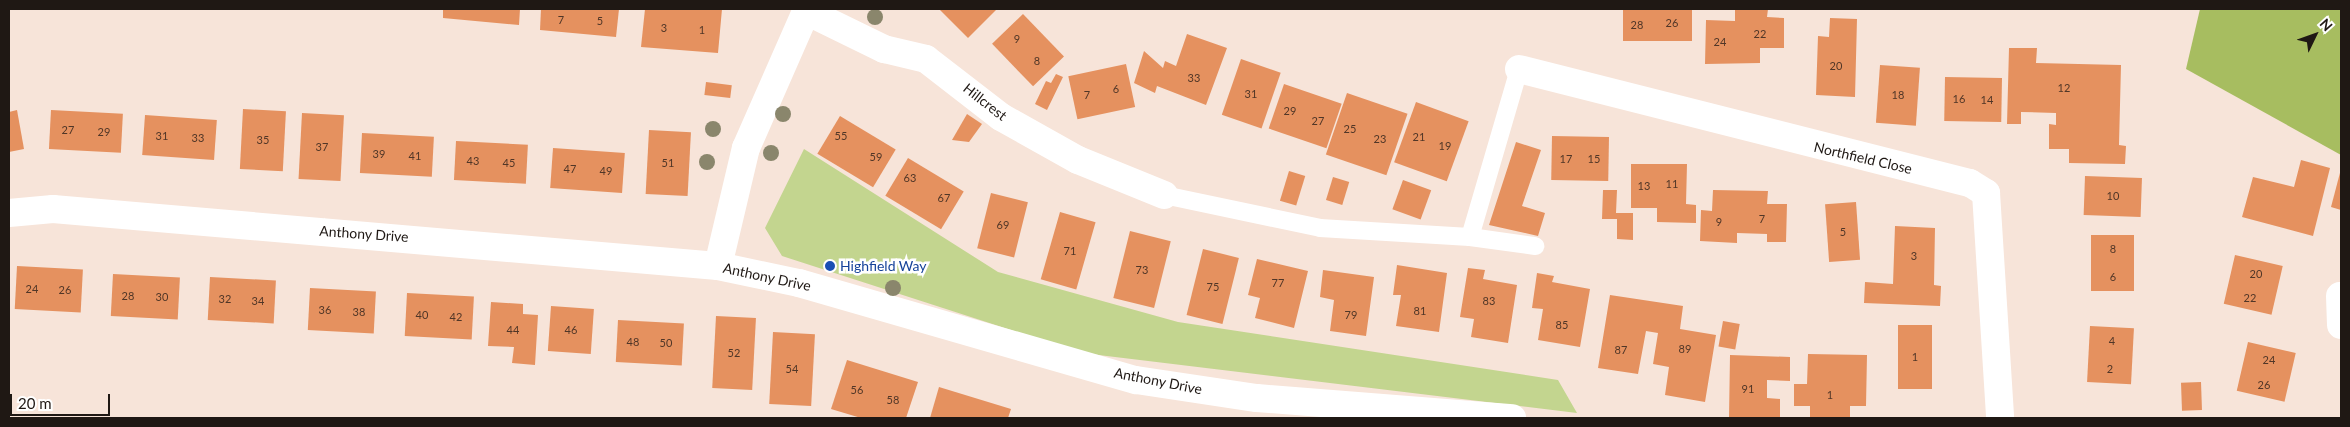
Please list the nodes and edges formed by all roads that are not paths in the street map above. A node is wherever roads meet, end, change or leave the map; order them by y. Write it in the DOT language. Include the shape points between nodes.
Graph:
graph roads {
  1 [pos="806,10"];
  2 [pos="1519,69"];
  3 [pos="1164,195"];
  4 [pos="9,213"];
  5 [pos="1470,237"];
  6 [pos="1535,246"];
  7 [pos="718,266"];
  8 [pos="2340,296"];
  9 [pos="2341,325"];
  10 [pos="1512,418"];
  11 [pos="2000,418"];
  1 -- 3 [label="street, Hillcrest" via="884,49 926,59 1001,117 1078,160"];
  1 -- 7 [label="street" via="746,148"];
  2 -- 5 [label="lane"];
  2 -- 11 [label="street, Northfield Close" via="1970,184 1986,193"];
  3 -- 5 [label="lane" via="1320,228"];
  4 -- 7 [label="street, Anthony Drive" via="53,209"];
  5 -- 6 [label="lane"];
  7 -- 10 [label="street, Anthony Drive" via="799,283 1136,380 1257,398"];
  8 -- 9 [label="street"];
}
